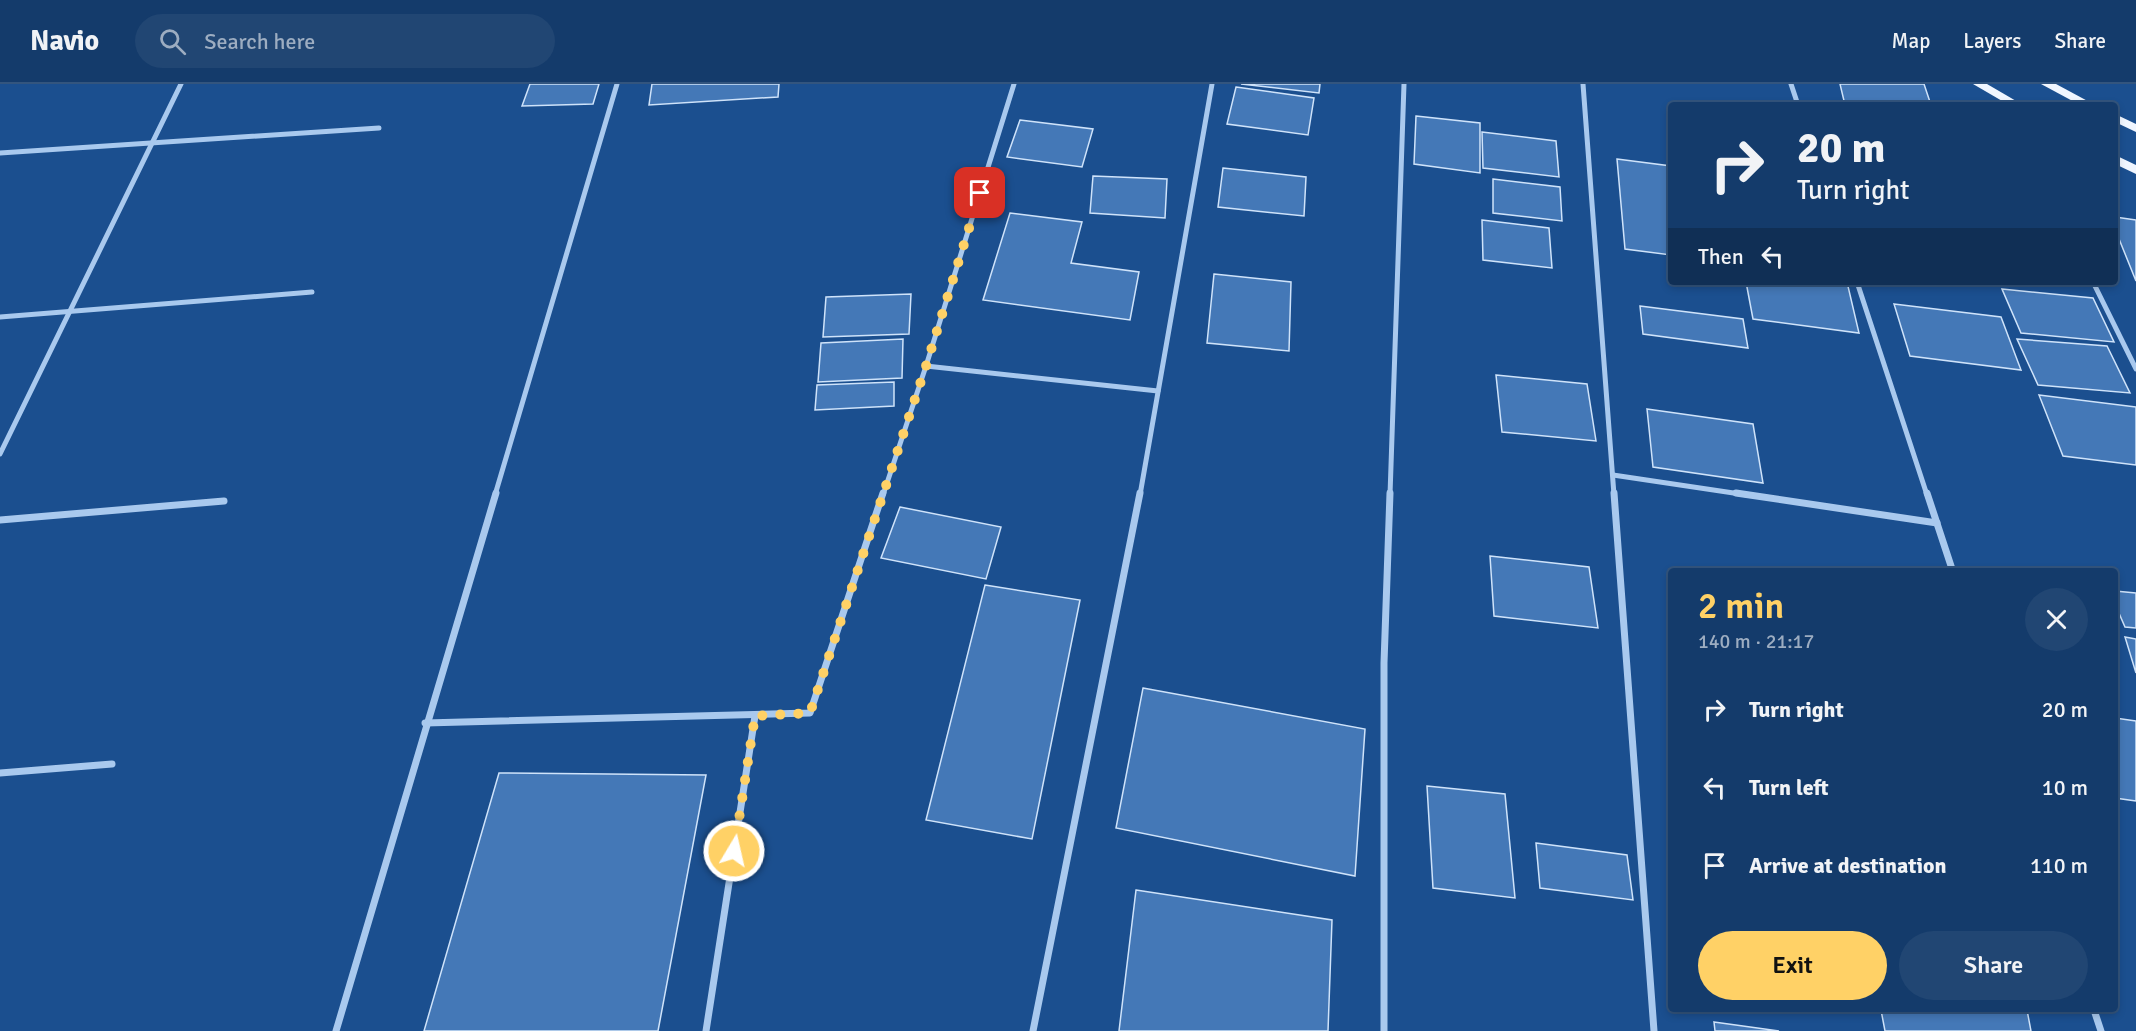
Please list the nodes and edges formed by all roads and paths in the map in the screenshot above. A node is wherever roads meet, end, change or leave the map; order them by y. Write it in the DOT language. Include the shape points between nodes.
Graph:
graph roads {
  1 [pos="181,84"];
  2 [pos="617,84"];
  3 [pos="1014,84"];
  4 [pos="1212,84"];
  5 [pos="1404,84"];
  6 [pos="1583,84"];
  7 [pos="1791,84"];
  8 [pos="1979,84"];
  9 [pos="2047,84"];
  10 [pos="2004,101"];
  11 [pos="1797,102"];
  12 [pos="2084,102"];
  13 [pos="2118,119"];
  14 [pos="2136,128"];
  15 [pos="379,129"];
  16 [pos="152,142"];
  17 [pos="0,153"];
  18 [pos="2118,161"];
  19 [pos="2136,170"];
  20 [pos="1858,285"];
  21 [pos="2094,285"];
  22 [pos="312,292"];
  23 [pos="70,312"];
  24 [pos="0,317"];
  25 [pos="926,366"];
  26 [pos="2136,369"];
  27 [pos="1158,391"];
  28 [pos="0,454"];
  29 [pos="1613,475"];
  30 [pos="224,501"];
  31 [pos="0,520"];
  32 [pos="1937,523"];
  33 [pos="1952,568"];
  34 [pos="755,716"];
  35 [pos="425,723"];
  36 [pos="112,764"];
  37 [pos="0,773"];
  38 [pos="2095,1012"];
  39 [pos="336,1031"];
  40 [pos="706,1031"];
  41 [pos="1033,1031"];
  42 [pos="1384,1031"];
  43 [pos="1654,1031"];
  44 [pos="2101,1031"];
  1 -- 16 [label="street"];
  2 -- 35 [label="street"];
  3 -- 25 [label="street"];
  4 -- 27 [label="street"];
  5 -- 42 [label="street" via="1383,663"];
  6 -- 29 [label="street"];
  7 -- 11 [label="street"];
  8 -- 10 [label="main road"];
  9 -- 12 [label="main road"];
  13 -- 14 [label="main road"];
  15 -- 16 [label="street"];
  16 -- 17 [label="street"];
  16 -- 23 [label="street"];
  18 -- 19 [label="main road"];
  20 -- 32 [label="street"];
  21 -- 26 [label="street"];
  22 -- 23 [label="street"];
  23 -- 24 [label="street"];
  23 -- 28 [label="street"];
  25 -- 27 [label="street"];
  25 -- 34 [label="street" via="810,713"];
  27 -- 41 [label="street"];
  29 -- 32 [label="street"];
  29 -- 43 [label="street"];
  30 -- 31 [label="street"];
  32 -- 33 [label="street"];
  34 -- 35 [label="street"];
  34 -- 40 [label="street"];
  35 -- 39 [label="street"];
  36 -- 37 [label="street"];
  38 -- 44 [label="street"];
}
